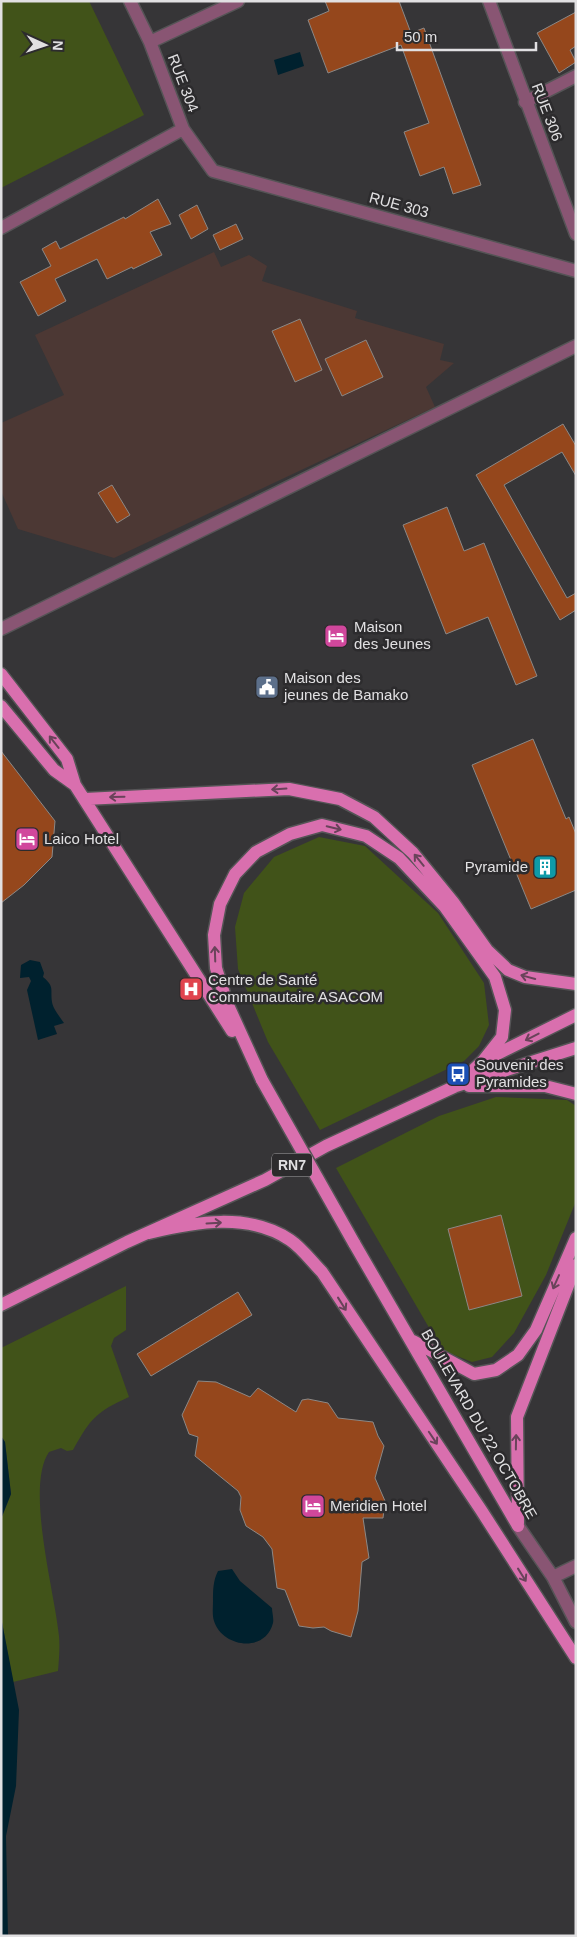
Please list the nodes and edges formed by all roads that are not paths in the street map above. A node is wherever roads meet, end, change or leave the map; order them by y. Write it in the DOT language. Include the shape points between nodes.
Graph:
graph roads {
  1 [pos="130,1"];
  2 [pos="238,1"];
  3 [pos="489,1"];
  4 [pos="150,42"];
  5 [pos="576,76"];
  6 [pos="525,102"];
  7 [pos="183,129"];
  8 [pos="213,171"];
  9 [pos="1,228"];
  10 [pos="576,234"];
  11 [pos="576,271"];
  12 [pos="576,346"];
  13 [pos="1,629"];
  14 [pos="1,674"];
  15 [pos="1,706"];
  16 [pos="75,785"];
  17 [pos="85,799"];
  18 [pos="576,984"];
  19 [pos="576,1015"];
  20 [pos="576,1048"];
  21 [pos="483,1061"];
  22 [pos="262,1080"];
  23 [pos="456,1086"];
  24 [pos="576,1094"];
  25 [pos="149,1234"];
  26 [pos="576,1238"];
  27 [pos="576,1265"];
  28 [pos="1,1305"];
  29 [pos="411,1340"];
  30 [pos="518,1526"];
  31 [pos="576,1566"];
  32 [pos="552,1578"];
  33 [pos="576,1622"];
  34 [pos="576,1658"];
  1 -- 4 [label="street, RUE 304"];
  2 -- 4 [label="street"];
  3 -- 6 [label="street, RUE 306"];
  4 -- 7 [label="street, RUE 304"];
  5 -- 6 [label="street"];
  6 -- 10 [label="street, RUE 306"];
  7 -- 8 [label="street, RUE 304"];
  7 -- 9 [label="street"];
  8 -- 11 [label="street, RUE 303"];
  12 -- 13 [label="street"];
  16 -- 14 [label="main road, one-way" via="67,759"];
  15 -- 16 [label="main road" via="54,770"];
  16 -- 17 [label="main road"];
  18 -- 17 [label="main road, one-way" via="525,977 508,970 487,950 454,902 413,853 374,817 340,799 289,789"];
  17 -- 22 [label="main road"];
  19 -- 21 [label="main road, RN7, one-way"];
  20 -- 23 [label="main road"];
  22 -- 21 [label="main road, one-way" via="227,1003 216,968 214,935 220,904 235,874 256,852 290,834 322,826 366,836 399,858 445,907 496,977 505,1010 502,1037"];
  21 -- 23 [label="main road, RN7"];
  22 -- 29 [label="main road, BOULEVARD DU 22 OCTOBRE, bridge"];
  23 -- 24 [label="main road" via="545,1086"];
  23 -- 25 [label="main road, RN7"];
  25 -- 28 [label="main road, RN7"];
  25 -- 34 [label="main road, one-way" via="182,1225 239,1222 270,1228 292,1241 322,1272"];
  26 -- 29 [label="main road, one-way" via="536,1330 518,1355 496,1370 474,1374"];
  30 -- 27 [label="main road, one-way" via="517,1418"];
  29 -- 30 [label="main road, BOULEVARD DU 22 OCTOBRE"];
  30 -- 32 [label="street, BOULEVARD DU 22 OCTOBRE"];
  31 -- 32 [label="street"];
  32 -- 33 [label="street, BOULEVARD DU 22 OCTOBRE"];
}
